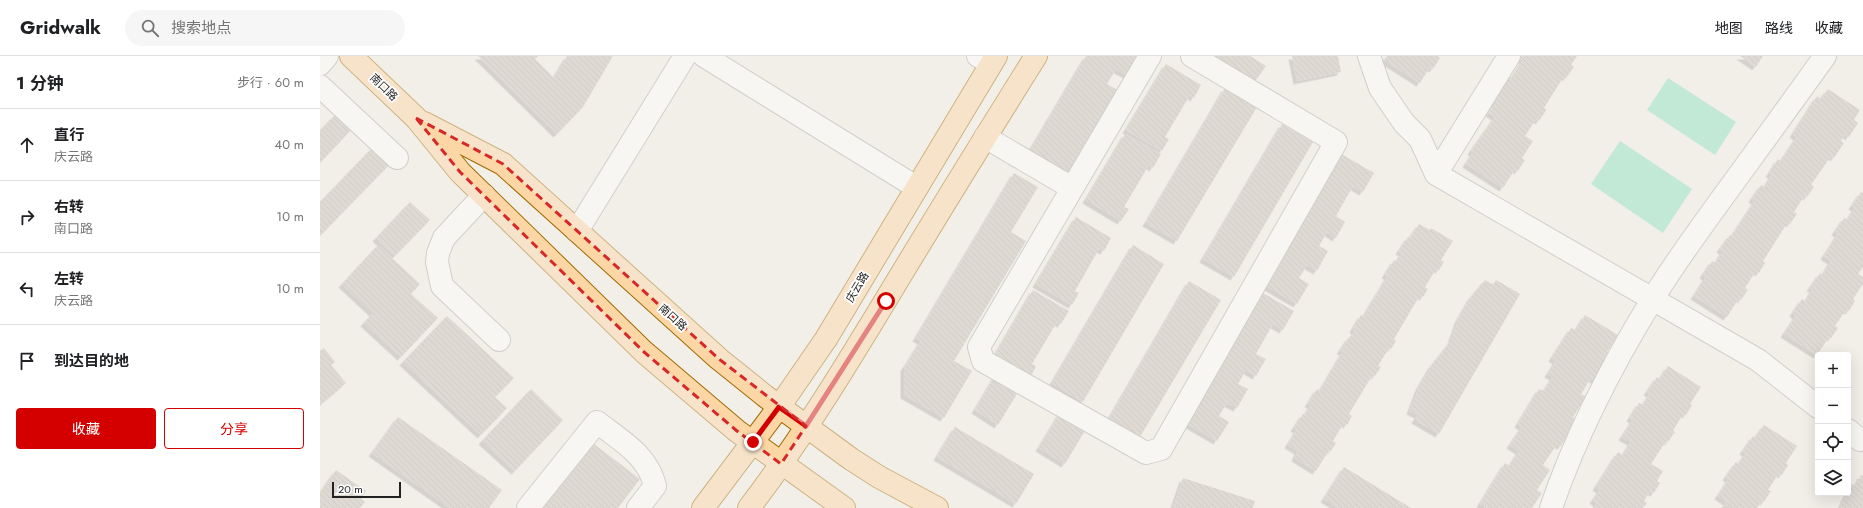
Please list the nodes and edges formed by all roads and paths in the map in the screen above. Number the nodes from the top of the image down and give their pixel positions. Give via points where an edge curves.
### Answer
1 (327, 56) edge
2 (351, 56) edge
3 (685, 56) edge
4 (704, 56) edge
5 (1036, 56) edge
6 (1150, 56) edge
7 (1192, 56) edge
8 (1369, 56) edge
9 (1509, 56) edge
10 (1825, 56) edge
11 (988, 59) edge
12 (320, 64) edge
13 (320, 86) edge
14 (416, 118) junction
15 (985, 137) junction
16 (397, 158) dead end
17 (1436, 174) junction
18 (916, 187) junction
19 (1072, 188) junction
20 (484, 196) junction
21 (577, 231) junction
22 (1653, 299) junction
23 (499, 340) dead end
24 (1815, 405) edge
25 (779, 407) junction
26 (806, 426) junction
27 (753, 442) junction
28 (781, 464) junction
29 (528, 508) edge
30 (638, 508) edge
31 (702, 508) edge
32 (749, 508) edge
33 (844, 508) edge
34 (937, 508) edge
35 (1550, 508) edge

1 - 12 street
2 - 14 main road, 南口路
3 - 21 street
4 - 18 street
5 - 15 main road
6 - 19 street
7 - 19 street via 1336,142 1161,449 1146,453 983,361 979,347
8 - 17 street via 1380,88 1404,123 1420,139
9 - 17 street
10 - 22 street via 1687,247
11 - 18 main road, 庆云路
13 - 16 street
14 - 20 main road, 南口路 via 460,172
14 - 21 main road, 南口路 via 503,164
15 - 19 street
15 - 26 main road via 853,354
17 - 22 street
18 - 25 main road, 庆云路 via 826,339
20 - 23 street via 444,238 438,254 437,268 442,286
20 - 27 main road, 南口路 via 644,352 690,393
21 - 25 main road, 南口路 via 719,359
22 - 24 street via 1758,360
22 - 35 street via 1598,397
25 - 26 main road, 南口路
25 - 27 main road, 庆云路
26 - 28 main road
26 - 34 main road, 南口路 via 879,477
27 - 28 main road, 南口路
27 - 31 main road, 庆云路
28 - 32 main road
28 - 33 main road, 南口路
29 - 30 street via 596,422 637,453 649,467 655,486

